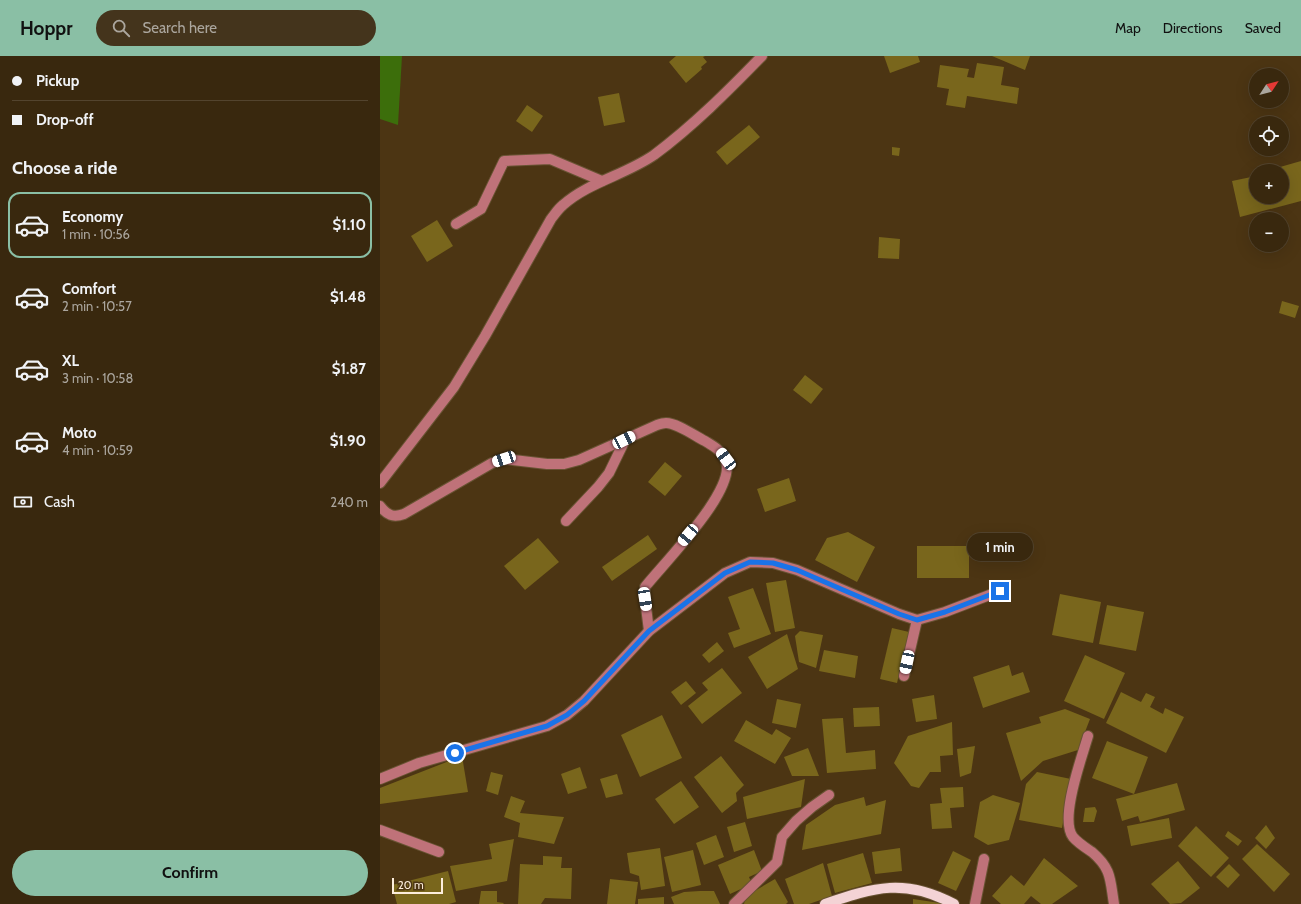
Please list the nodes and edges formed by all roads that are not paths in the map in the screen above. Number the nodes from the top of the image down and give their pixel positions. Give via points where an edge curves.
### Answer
1 (762, 56) edge
2 (602, 181) junction
3 (456, 224) dead end
4 (624, 440) junction
5 (380, 483) edge
6 (380, 506) edge
7 (566, 521) dead end
8 (1000, 591) dead end
9 (917, 620) junction
10 (649, 631) junction
11 (904, 676) dead end
12 (1088, 736) dead end
13 (380, 779) edge
14 (829, 795) dead end
15 (380, 830) edge
16 (439, 852) dead end
17 (984, 859) dead end
18 (734, 904) edge
19 (825, 904) edge
20 (954, 904) edge
21 (975, 904) edge
22 (1114, 904) edge

1 - 2 street via 710,109 653,155 628,170
2 - 3 street via 550,159 504,161 481,209
2 - 5 street via 562,205 551,219 454,387
4 - 6 street via 564,464 504,459 492,463 395,517 386,513
4 - 7 street via 610,473
4 - 10 street via 657,425 675,425 718,449 726,459 728,470 718,497 706,515 645,587
8 - 9 street
9 - 10 street via 797,570 773,563 750,562 725,573
9 - 11 street
10 - 13 street via 584,701 567,715 547,726 418,763
12 - 22 street via 1071,795 1068,824 1073,837 1105,865
14 - 18 street via 812,807 782,837 777,862
15 - 16 street
17 - 21 street
19 - 20 main road via 880,888 928,892

